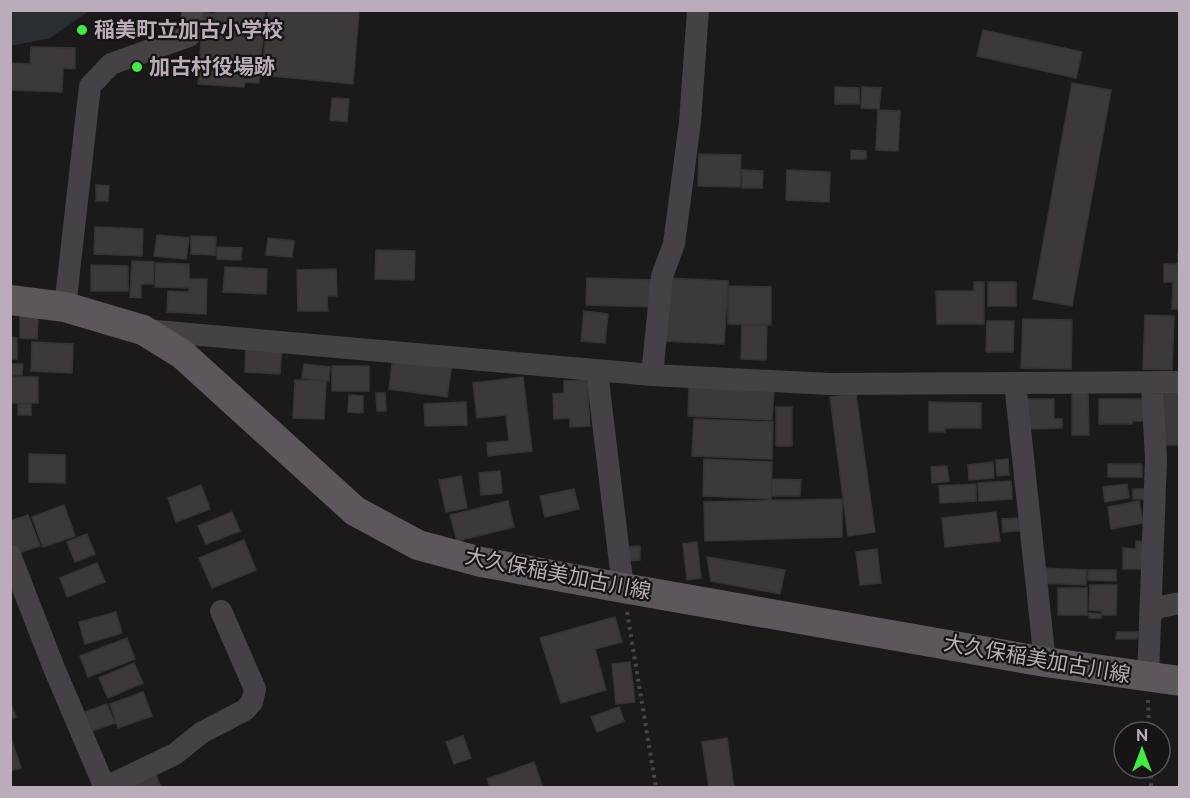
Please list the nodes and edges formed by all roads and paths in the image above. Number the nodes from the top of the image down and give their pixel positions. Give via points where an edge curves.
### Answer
1 (193, 10) edge
2 (698, 10) edge
3 (10, 300) edge
4 (65, 307) junction
5 (143, 330) junction
6 (597, 372) junction
7 (652, 375) junction
8 (1016, 382) junction
9 (1152, 382) junction
10 (1179, 382) edge
11 (10, 555) edge
12 (622, 588) junction
13 (1179, 603) edge
14 (221, 611) dead end
15 (1152, 612) junction
16 (1045, 662) junction
17 (1148, 677) junction
18 (1179, 681) edge
19 (105, 787) edge
20 (656, 788) edge

1 - 4 street via 189,36 111,64 90,86
2 - 7 street via 690,122 674,244 662,276
3 - 4 main road, 大久保稲美加古川線
4 - 5 main road, 大久保稲美加古川線
5 - 6 street
5 - 12 main road, 大久保稲美加古川線 via 182,354 355,511 418,545 481,562
6 - 7 street
6 - 12 street
7 - 8 street via 830,384
8 - 9 street
8 - 16 street
9 - 10 street
9 - 15 street via 1156,459
11 - 19 street
12 - 16 main road, 大久保稲美加古川線
12 - 20 path
13 - 15 street
14 - 19 street via 255,689 252,702 175,754
15 - 17 street via 1148,624
16 - 17 main road, 大久保稲美加古川線
17 - 18 main road, 大久保稲美加古川線

